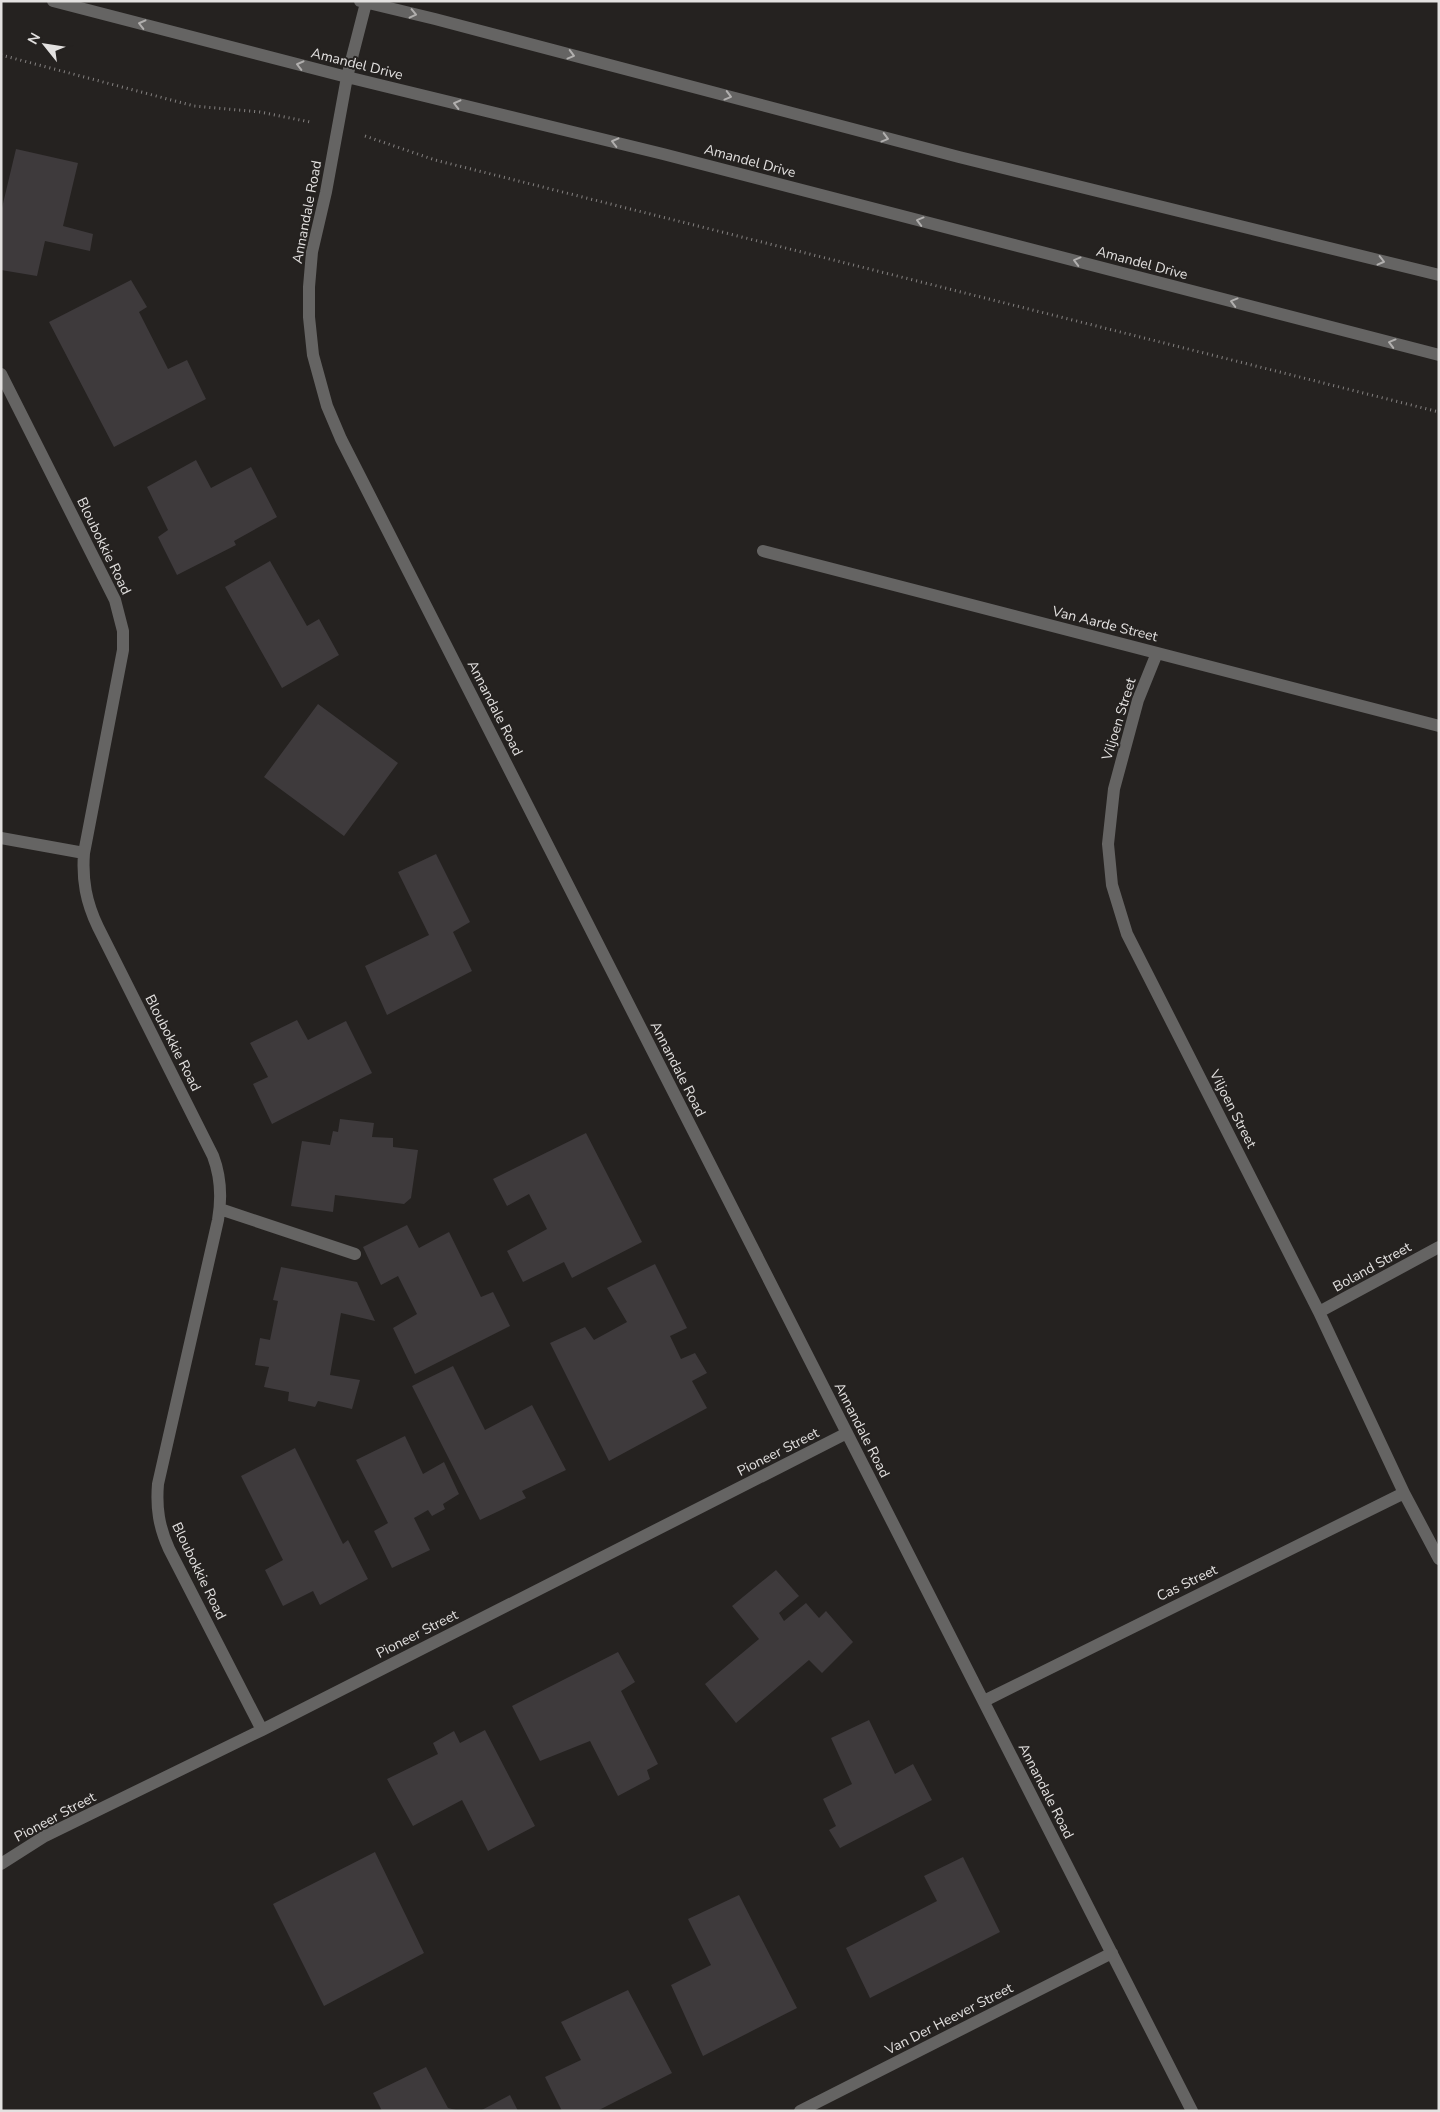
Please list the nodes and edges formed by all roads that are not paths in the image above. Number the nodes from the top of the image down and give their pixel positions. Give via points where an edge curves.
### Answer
1 (53, 1) edge
2 (363, 2) edge
3 (347, 77) junction
4 (1439, 275) edge
5 (1439, 355) edge
6 (1, 374) edge
7 (763, 551) dead end
8 (1156, 653) junction
9 (1439, 726) edge
10 (1, 838) edge
11 (84, 853) junction
12 (220, 1209) junction
13 (1439, 1247) edge
14 (355, 1254) dead end
15 (1319, 1312) junction
16 (847, 1433) junction
17 (1404, 1493) junction
18 (1439, 1559) edge
19 (984, 1701) junction
20 (262, 1730) junction
21 (1, 1864) edge
22 (1112, 1953) junction
23 (800, 2111) edge
24 (1192, 2111) edge

3 -> 1 street, Amandel Drive
2 - 3 street, Annandale Road
2 -> 4 street via 959,157
5 -> 3 street, Amandel Drive via 672,156
3 - 16 street, Annandale Road via 312,252 310,278 309,317 313,355 327,406 354,465
6 - 11 street, Bloubokkie Road via 115,600 123,632 120,667
7 - 8 street, Van Aarde Street
8 - 9 street, Van Aarde Street
8 - 15 street, Viljoen Street via 1138,700 1114,789 1108,844 1112,885 1127,934
10 - 11 street
11 - 12 street, Bloubokkie Road via 84,892 90,910 213,1156 219,1172
12 - 14 street
12 - 20 street, Bloubokkie Road via 158,1484 157,1502 162,1535
13 - 15 street, Boland Street
15 - 17 street, Viljoen Street
16 - 19 street, Annandale Road
16 - 20 street, Pioneer Street
17 - 18 street, Viljoen Street
17 - 19 street, Cas Street
19 - 22 street, Annandale Road
20 - 21 street, Pioneer Street via 45,1836
22 - 23 street, Van Der Heever Street
22 - 24 street, Annandale Road

